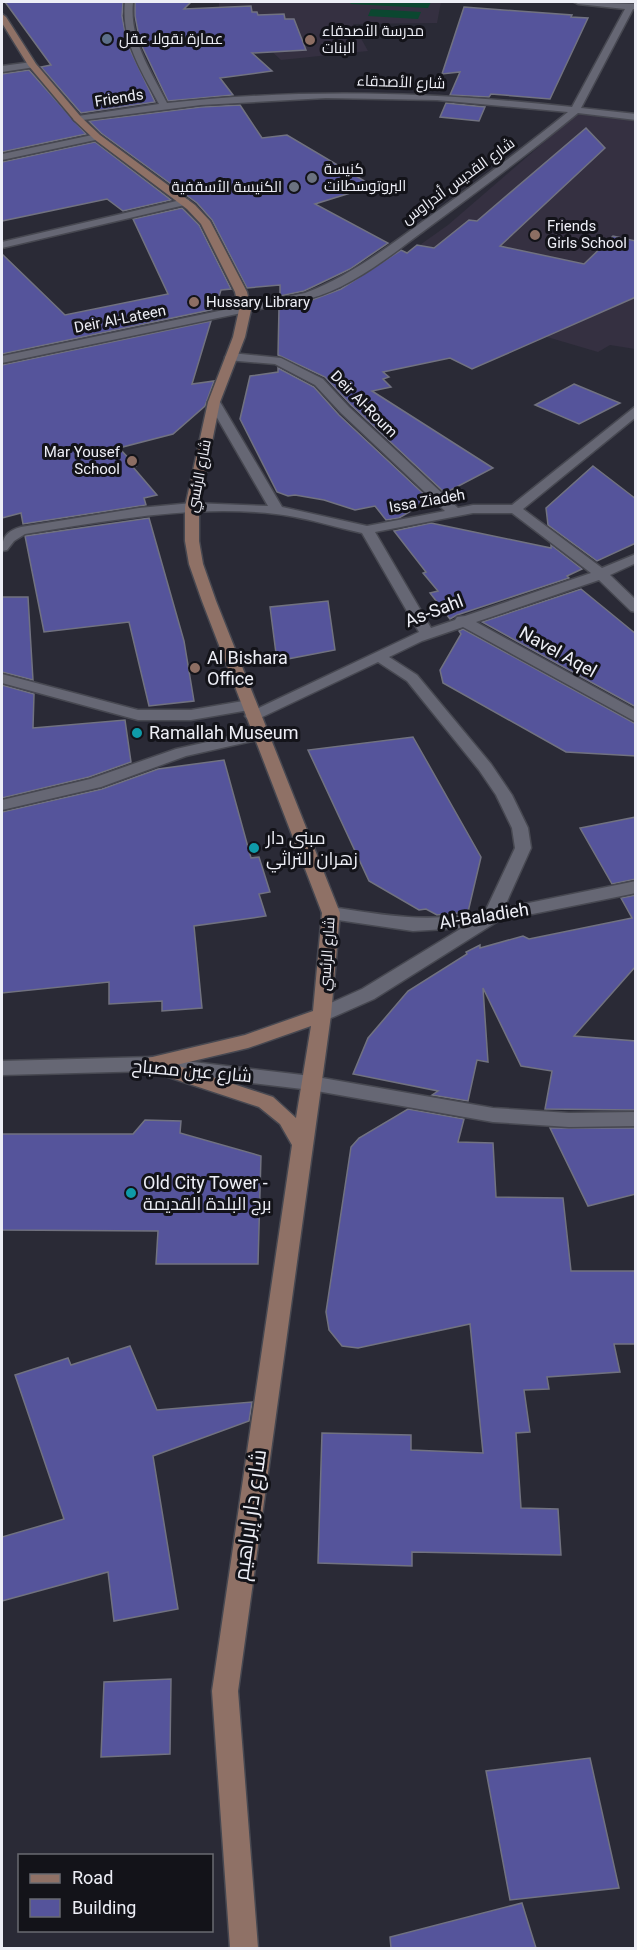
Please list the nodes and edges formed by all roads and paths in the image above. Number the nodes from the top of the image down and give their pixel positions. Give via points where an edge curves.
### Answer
1 (129, 2) edge
2 (578, 2) edge
3 (633, 6) edge
4 (2, 17) edge
5 (32, 65) junction
6 (2, 69) edge
7 (164, 106) junction
8 (575, 111) junction
9 (636, 117) edge
10 (78, 119) junction
11 (97, 137) junction
12 (2, 157) edge
13 (185, 202) junction
14 (2, 245) edge
15 (245, 310) junction
16 (231, 357) junction
17 (2, 360) edge
18 (214, 402) junction
19 (636, 410) edge
20 (192, 507) junction
21 (515, 509) junction
22 (277, 510) junction
23 (454, 512) junction
24 (367, 530) junction
25 (2, 547) edge
26 (636, 558) edge
27 (601, 574) junction
28 (636, 608) edge
29 (462, 621) junction
30 (427, 634) junction
31 (378, 656) junction
32 (2, 679) edge
33 (251, 711) junction
34 (636, 717) edge
35 (260, 735) junction
36 (2, 805) edge
37 (636, 887) edge
38 (331, 913) junction
39 (491, 918) junction
40 (322, 1015) junction
41 (151, 1064) junction
42 (2, 1068) edge
43 (311, 1083) junction
44 (636, 1119) edge
45 (302, 1144) junction
46 (244, 1948) edge

1 - 7 street via 126,13 131,34
2 - 3 street
3 - 8 street, شارع القديس أندراوس
4 - 5 main road
5 - 6 street
5 - 10 main road
7 - 8 street, شارع الأصدقاء via 367,95
7 - 10 street, Friends
8 - 9 street, شارع الأصدقاء
8 - 15 street, شارع القديس أندراوس via 508,165 361,270 324,290
10 - 11 main road
11 - 12 street
11 - 13 main road
13 - 14 street
13 - 15 main road via 215,238 241,292
15 - 16 main road, شارع الرئسي
15 - 17 street, Deir Al-Lateen
16 - 18 main road, شارع الرئسي
16 - 23 street, Deir Al-Roum via 277,360 319,382
18 - 20 main road, شارع الرئسي
18 - 22 street
19 - 21 street
20 - 22 street, Issa Ziadeh
20 - 25 street, Issa Ziadeh via 21,531
20 - 33 main road, شارع الرئسي via 196,564
21 - 23 street, Issa Ziadeh
21 - 27 street
22 - 24 street, Issa Ziadeh
23 - 24 street, Issa Ziadeh
24 - 30 street
26 - 27 street, As-Sahl
27 - 28 street
27 - 29 street, As-Sahl
29 - 30 street, As-Sahl
29 - 34 street, Navel Aqel
30 - 31 street, As-Sahl
31 - 33 street, As-Sahl
31 - 39 street via 412,678 478,758 504,795 520,828 523,848
32 - 33 street, As-Sahl via 138,715
33 - 35 main road, شارع الرئسي
35 - 36 street via 182,752 95,783
35 - 38 main road, شارع الرئسي
37 - 39 street, Al-Baladieh
38 - 39 street, Al-Baladieh via 413,925
38 - 40 main road, شارع الرئسي
39 - 40 street via 368,994
40 - 41 main road via 248,1041
40 - 43 main road, شارع الرئسي
41 - 42 street, شارع عين مصباح
41 - 43 street, شارع عين مصباح
41 - 45 main road via 266,1102 287,1119
43 - 44 street, شارع عين مصباح via 493,1115
43 - 45 main road, شارع دار إبراهيم
45 - 46 main road, شارع دار إبراهيم via 225,1691

